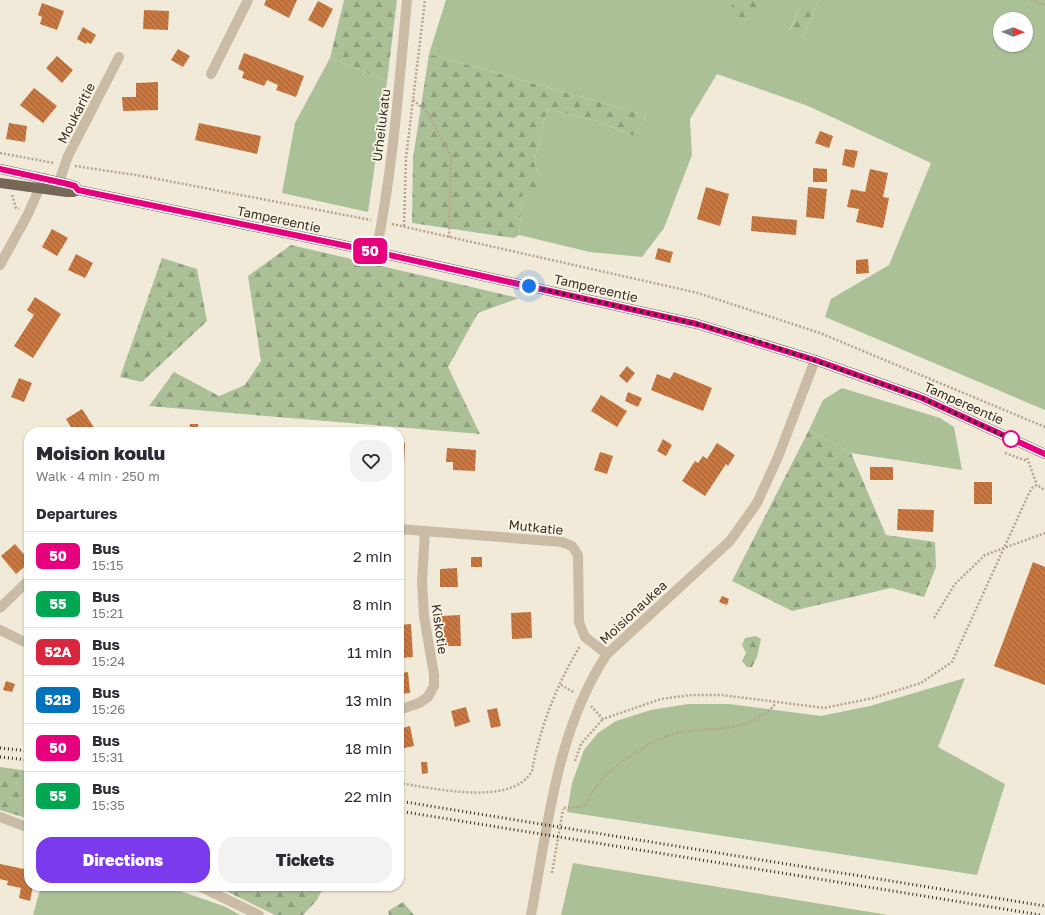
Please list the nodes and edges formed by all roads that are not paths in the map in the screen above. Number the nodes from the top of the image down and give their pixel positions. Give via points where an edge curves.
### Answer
1 (248, 0) edge
2 (406, 0) edge
3 (119, 57) dead end
4 (211, 74) dead end
5 (0, 169) edge
6 (44, 178) junction
7 (60, 182) junction
8 (0, 183) edge
9 (40, 189) junction
10 (78, 190) junction
11 (376, 252) junction
12 (0, 264) edge
13 (815, 360) junction
14 (1045, 454) edge
15 (404, 529) edge
16 (425, 531) junction
17 (24, 585) edge
18 (0, 608) edge
19 (0, 630) edge
20 (24, 642) edge
21 (607, 654) junction
22 (404, 708) edge
23 (0, 817) edge
24 (24, 826) edge
25 (209, 891) edge
26 (259, 915) edge
27 (531, 915) edge

1 - 4 street
2 - 11 street, Urheilukatu via 398,88
3 - 7 street, Moukaritie via 65,164
5 - 6 main road, Tampereentie
6 - 7 main road, Tampereentie
6 - 9 street
7 - 10 main road, Tampereentie via 75,186
8 - 9 main road, Tampereentie
9 - 10 main road, Tampereentie via 73,192
9 - 12 street
10 - 11 main road, Tampereentie
11 - 13 main road, Tampereentie via 697,324
13 - 14 main road, Tampereentie via 922,398
13 - 21 street, Moisionaukea via 757,503 730,541
15 - 16 street, Mutkatie
16 - 21 street, Mutkatie via 562,542 572,546 578,556 579,622 585,637
16 - 22 street, Kiskotie via 422,582 434,686 428,697
17 - 18 street
19 - 20 street
21 - 27 street, Moisionaukea via 582,697 569,731 558,770
23 - 24 street
25 - 26 street

